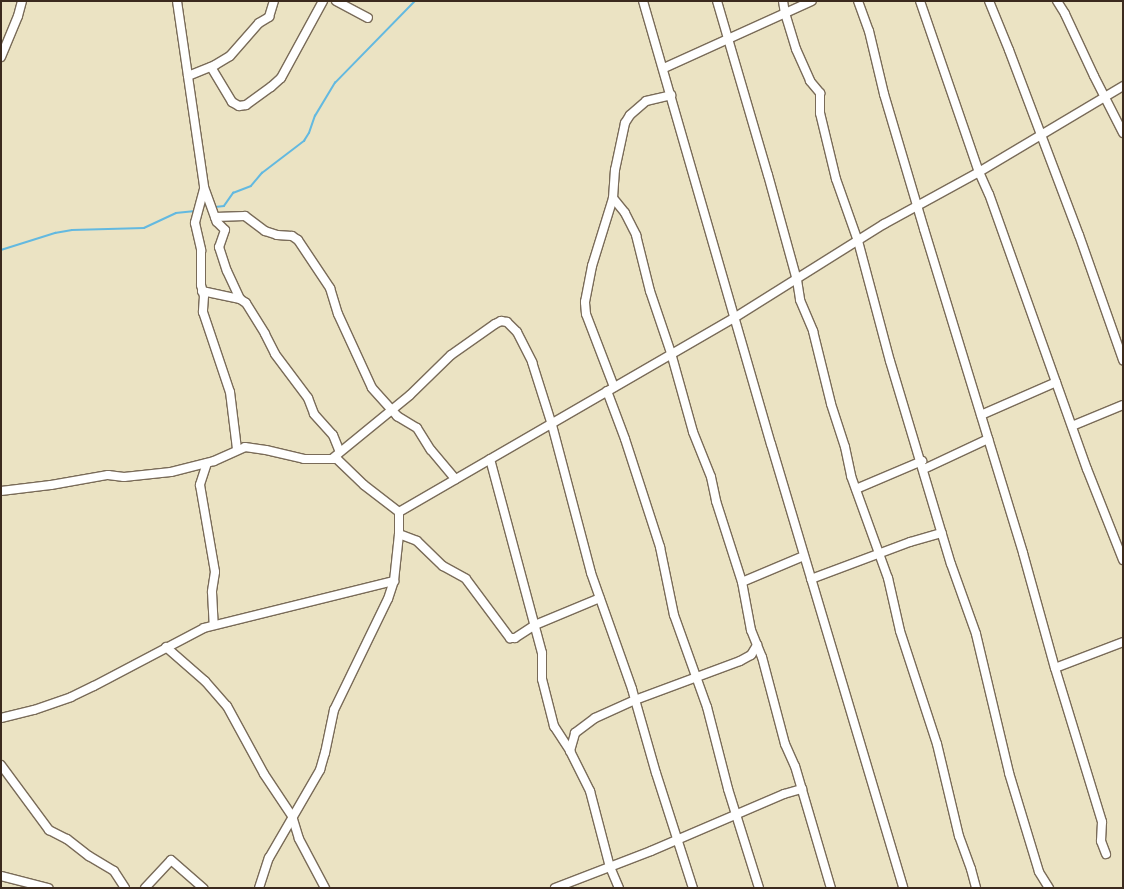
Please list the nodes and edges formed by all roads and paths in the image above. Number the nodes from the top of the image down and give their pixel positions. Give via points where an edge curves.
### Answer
1 (22, 1) edge
2 (177, 1) edge
3 (274, 1) edge
4 (323, 1) edge
5 (336, 1) edge
6 (643, 1) edge
7 (717, 1) edge
8 (783, 1) edge
9 (812, 1) edge
10 (858, 1) edge
11 (920, 1) edge
12 (989, 1) edge
13 (1059, 2) edge
14 (785, 13) junction
15 (368, 18) dead end
16 (728, 39) junction
17 (1, 57) edge
18 (211, 67) junction
19 (664, 68) junction
20 (188, 76) junction
21 (1123, 86) edge
22 (671, 95) junction
23 (1104, 96) junction
24 (1123, 133) edge
25 (1040, 134) junction
26 (979, 172) junction
27 (204, 189) junction
28 (613, 198) junction
29 (917, 206) junction
30 (215, 217) junction
31 (858, 241) junction
32 (797, 280) junction
33 (202, 291) junction
34 (240, 299) junction
35 (734, 318) junction
36 (671, 353) junction
37 (1123, 360) edge
38 (1056, 382) junction
39 (614, 387) junction
40 (607, 391) junction
41 (1123, 405) edge
42 (392, 410) junction
43 (981, 415) junction
44 (552, 425) junction
45 (1072, 426) junction
46 (988, 439) junction
47 (237, 449) junction
48 (340, 452) junction
49 (333, 458) junction
50 (490, 459) junction
51 (207, 463) junction
52 (923, 465) junction
53 (455, 479) junction
54 (856, 489) junction
55 (1, 491) edge
56 (399, 512) junction
57 (942, 533) junction
58 (398, 534) junction
59 (879, 555) junction
60 (804, 556) junction
61 (1123, 560) edge
62 (811, 579) junction
63 (394, 581) junction
64 (742, 582) junction
65 (600, 598) junction
66 (535, 625) junction
67 (214, 626) junction
68 (1123, 642) edge
69 (757, 645) junction
70 (166, 647) junction
71 (1055, 668) junction
72 (697, 678) junction
73 (635, 700) junction
74 (1, 718) edge
75 (570, 751) junction
76 (1, 765) edge
77 (802, 789) junction
78 (292, 816) junction
79 (736, 816) junction
80 (678, 839) junction
81 (1106, 854) dead end
82 (610, 867) junction
83 (1, 876) edge
84 (48, 888) edge
85 (125, 888) edge
86 (145, 888) edge
87 (203, 888) edge
88 (259, 888) edge
89 (325, 888) edge
90 (555, 888) edge
91 (619, 888) edge
92 (693, 888) edge
93 (759, 888) edge
94 (830, 888) edge
95 (903, 888) edge
96 (976, 888) edge
97 (1048, 888) edge

1 - 17 street
2 - 20 street
3 - 18 street via 271,14 259,23 239,48 222,62
4 - 18 street via 281,78 246,105 239,106 232,102
5 - 15 street
6 - 19 street
7 - 16 street
8 - 14 street
9 - 14 street
10 - 29 street via 869,31 880,79
11 - 26 street
12 - 25 street
13 - 23 street
14 - 16 street
14 - 31 street via 802,64 820,93 820,113 836,179
16 - 19 street
16 - 32 street
18 - 20 street
19 - 22 street
20 - 27 street
21 - 23 street
22 - 28 street via 649,99 627,119 615,170
22 - 35 street
23 - 24 street
23 - 25 street
25 - 26 street
25 - 37 street via 1098,285
26 - 29 street
26 - 38 street
27 - 30 street
27 - 33 street via 195,223 201,250
28 - 36 street via 626,213 635,231 650,291
28 - 39 street via 592,266 585,306
29 - 31 street
29 - 43 street
30 - 34 street via 225,230 219,247
30 - 42 street via 245,216 265,231 292,236 302,245 332,292 338,314 372,388
31 - 32 street
31 - 52 street via 894,376
32 - 35 street
32 - 54 street via 800,300 813,331
33 - 34 street
33 - 47 street via 204,314 230,392
34 - 48 street via 249,307 275,354 306,394 314,414 332,435
35 - 36 street
35 - 60 street
36 - 39 street
36 - 64 street via 693,432 711,477 716,501
38 - 43 street
38 - 45 street
39 - 40 street
40 - 44 street
40 - 72 street via 660,547 674,615
41 - 45 street
42 - 44 street via 451,355 495,324 504,321 510,324 523,342
42 - 48 street
42 - 53 street via 417,428
43 - 46 street
44 - 50 street
44 - 65 street
45 - 61 street
46 - 52 street
46 - 71 street
47 - 49 street via 257,448 308,460
47 - 51 street
48 - 49 street
49 - 56 street via 341,462 364,486
50 - 53 street
50 - 66 street
51 - 55 street via 171,472 124,477 108,475
51 - 67 street via 200,485 215,572 212,592
52 - 54 street
52 - 57 street
53 - 56 street
54 - 59 street
56 - 58 street
57 - 59 street
57 - 97 street via 976,634 1008,768 1039,872
58 - 63 street
58 - 66 street via 417,541 443,566 466,579 508,637 515,638
59 - 62 street
59 - 96 street via 892,589 903,641 920,688 942,763 959,836
60 - 62 street
60 - 64 street
62 - 95 street
63 - 67 street
63 - 78 street via 373,631 334,710 320,770
64 - 69 street via 751,630
65 - 66 street
65 - 73 street
66 - 75 street via 542,653 542,679 554,726
67 - 70 street via 193,633
68 - 71 street
69 - 72 street via 744,659
69 - 77 street via 770,683 785,744
70 - 74 street via 71,697
70 - 78 street via 205,680 227,706 264,774
71 - 81 street via 1102,822 1101,841
72 - 73 street
72 - 79 street via 714,730 718,754
73 - 75 street via 595,718 578,730 573,736
73 - 80 street
75 - 82 street via 593,798
76 - 85 street via 49,830 68,839 114,871
77 - 79 street via 784,794
77 - 94 street
78 - 88 street via 269,858
78 - 89 street via 299,839
79 - 80 street
79 - 93 street
80 - 82 street
80 - 92 street
82 - 90 street
82 - 91 street
83 - 84 street
86 - 87 street via 171,860

